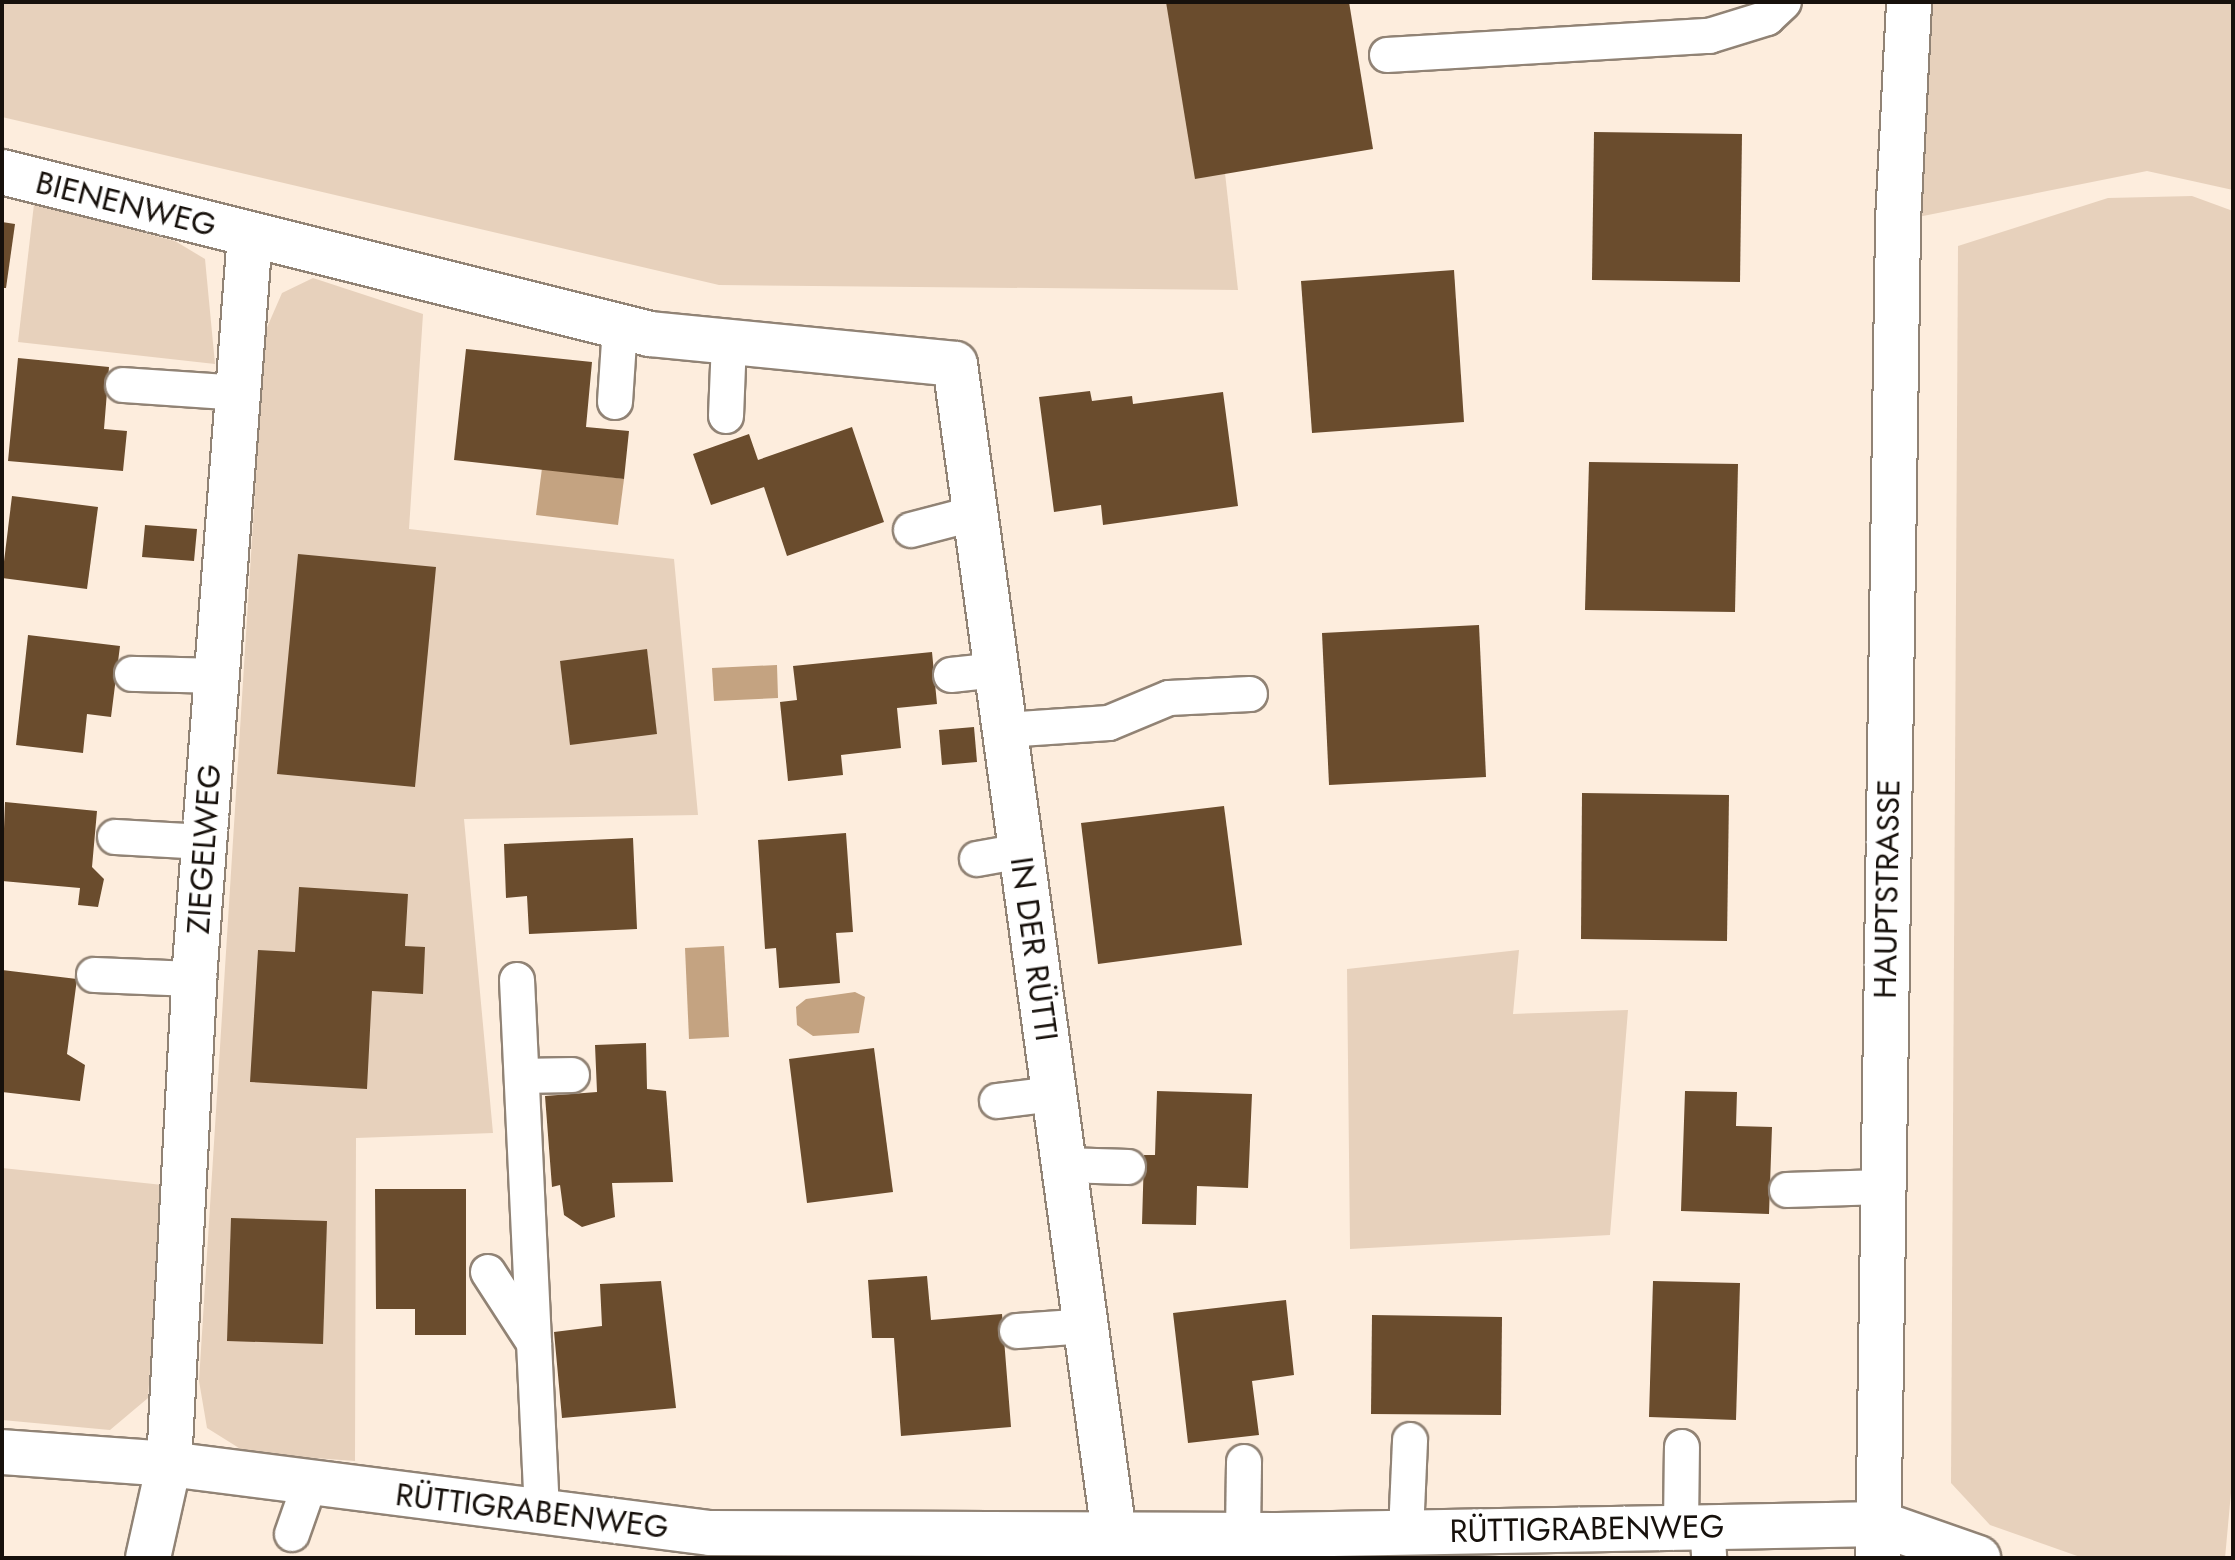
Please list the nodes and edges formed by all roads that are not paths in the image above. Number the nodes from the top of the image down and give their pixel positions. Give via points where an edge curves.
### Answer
1 (1784, 2) edge
2 (1909, 2) edge
3 (1387, 55) dead end
4 (2, 172) edge
5 (250, 235) junction
6 (620, 327) junction
7 (729, 342) junction
8 (955, 364) joint
9 (123, 385) dead end
10 (239, 393) junction
11 (615, 402) dead end
12 (726, 416) dead end
13 (976, 513) junction
14 (911, 530) dead end
15 (996, 670) junction
16 (132, 674) dead end
17 (951, 675) dead end
18 (217, 676) junction
19 (1250, 694) dead end
20 (1005, 730) junction
21 (115, 837) dead end
22 (205, 842) junction
23 (1021, 851) junction
24 (977, 859) dead end
25 (94, 975) dead end
26 (194, 979) junction
27 (517, 980) dead end
28 (572, 1075) dead end
29 (522, 1076) junction
30 (1054, 1094) junction
31 (997, 1101) dead end
32 (1064, 1165) junction
33 (1128, 1167) dead end
34 (1882, 1187) junction
35 (1787, 1190) dead end
36 (488, 1272) dead end
37 (1086, 1326) junction
38 (1017, 1331) dead end
39 (534, 1344) junction
40 (1410, 1440) dead end
41 (1682, 1447) dead end
42 (2, 1452) edge
43 (1244, 1462) dead end
44 (169, 1464) junction
45 (310, 1483) junction
46 (542, 1512) junction
47 (1406, 1533) junction
48 (292, 1534) dead end
49 (1699, 1537) edge
50 (1879, 1541) edge
51 (1266, 1543) edge
52 (710, 1546) edge
53 (790, 1546) edge
54 (959, 1546) edge
55 (1011, 1546) edge
56 (1114, 1546) edge
57 (148, 1558) edge
58 (1978, 1558) edge

1 - 3 lane via 1767,18 1709,36
2 - 34 street, HAUPTSTRASSE via 1898,221
4 - 5 street, BIENENWEG
5 - 6 street, BIENENWEG
5 - 10 street, ZIEGELWEG
6 - 7 street, BIENENWEG
6 - 11 lane
7 - 8 street, BIENENWEG
7 - 12 lane
8 - 13 street, IN DER RÜTTI
9 - 10 lane
10 - 18 street, ZIEGELWEG
13 - 14 lane
13 - 15 street, IN DER RÜTTI
15 - 17 lane
15 - 20 street, IN DER RÜTTI
16 - 18 lane
18 - 22 street, ZIEGELWEG
19 - 20 lane via 1169,698 1109,723
20 - 23 street, IN DER RÜTTI
21 - 22 lane
22 - 26 street, ZIEGELWEG
23 - 24 lane
23 - 30 street, IN DER RÜTTI
25 - 26 lane
26 - 44 street, ZIEGELWEG
27 - 29 lane
28 - 29 lane
29 - 39 lane
30 - 31 lane
30 - 32 street, IN DER RÜTTI
32 - 33 lane
32 - 37 street, IN DER RÜTTI
34 - 35 lane
34 - 50 street, HAUPTSTRASSE
36 - 39 lane
37 - 38 lane
37 - 56 street, IN DER RÜTTI
39 - 46 lane
40 - 47 lane
41 - 49 lane
42 - 44 street, RÜTTIGRABENWEG
43 - 51 lane
44 - 45 street, RÜTTIGRABENWEG
44 - 57 street, ZIEGELWEG
45 - 46 street, RÜTTIGRABENWEG
45 - 48 lane
46 - 52 street, RÜTTIGRABENWEG
47 - 49 street, RÜTTIGRABENWEG
47 - 51 street, RÜTTIGRABENWEG
49 - 50 street, RÜTTIGRABENWEG
50 - 58 street, RÜTTIGRABENWEG
51 - 56 street, RÜTTIGRABENWEG
52 - 53 street, RÜTTIGRABENWEG
53 - 54 street, RÜTTIGRABENWEG
54 - 55 street, RÜTTIGRABENWEG
55 - 56 street, RÜTTIGRABENWEG

